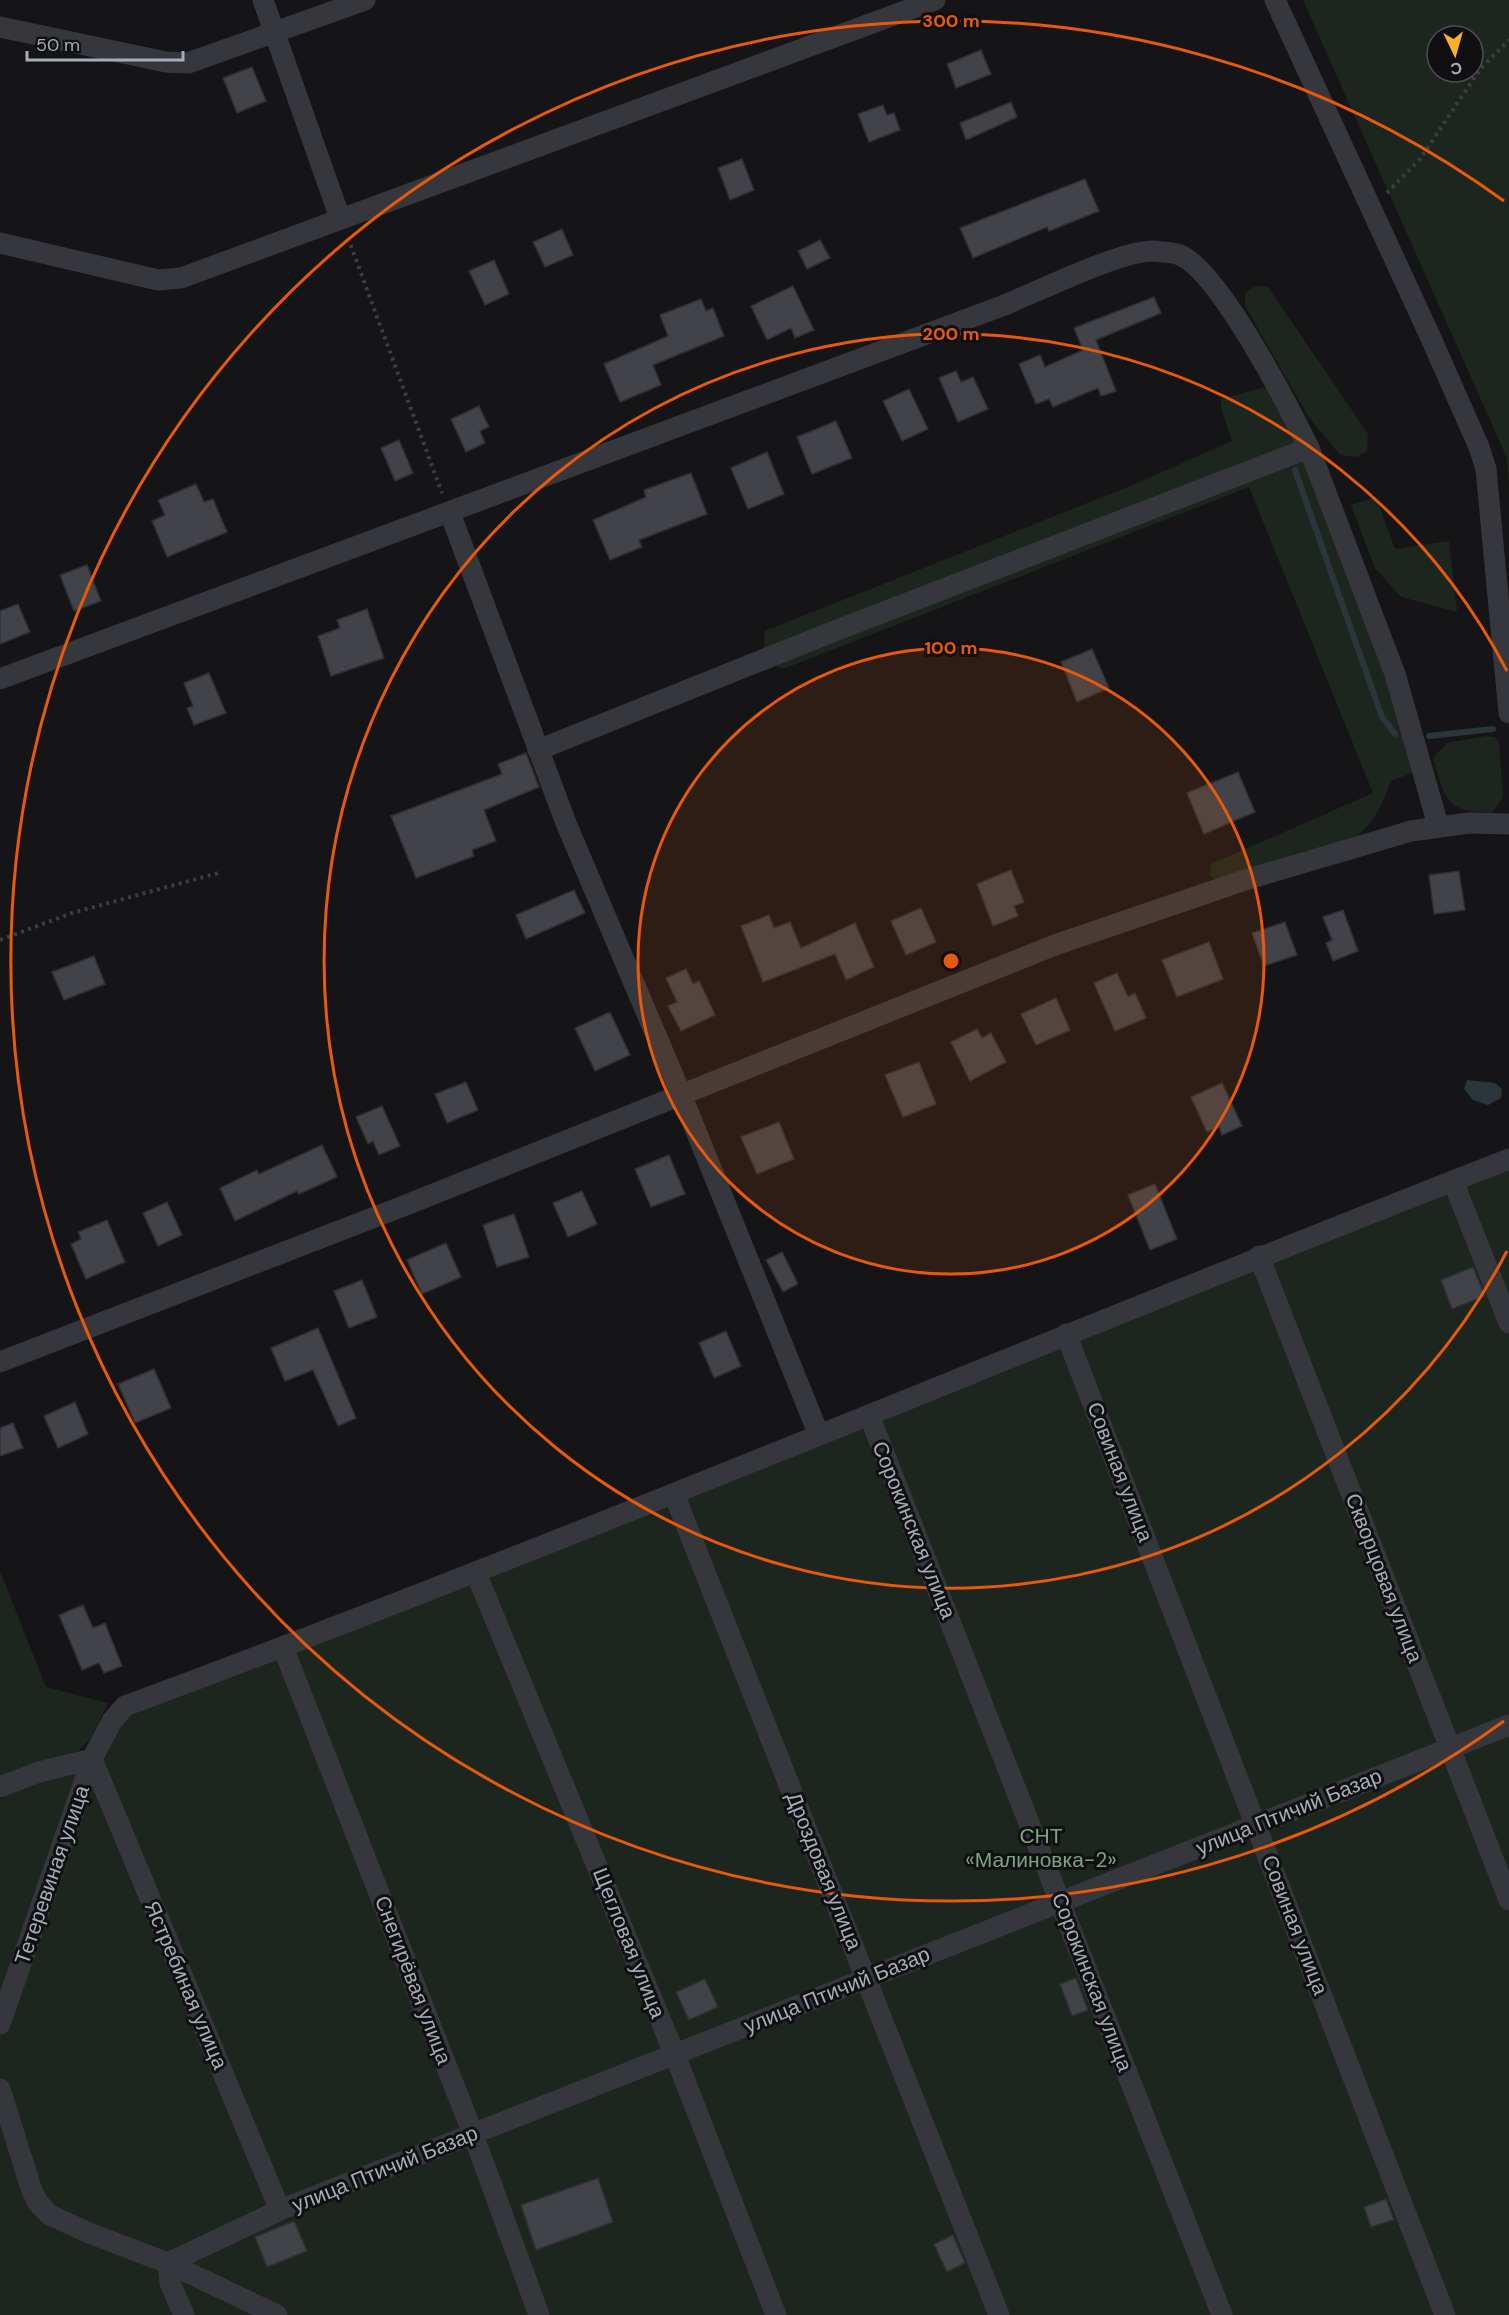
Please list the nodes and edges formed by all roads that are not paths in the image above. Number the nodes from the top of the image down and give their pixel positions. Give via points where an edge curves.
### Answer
1 (263, 0) edge
2 (365, 0) edge
3 (935, 0) edge
4 (1275, 0) edge
5 (0, 27) edge
6 (275, 33) junction
7 (340, 218) junction
8 (0, 243) edge
9 (1309, 448) junction
10 (450, 513) junction
11 (0, 679) edge
12 (1509, 713) edge
13 (538, 750) junction
14 (1509, 824) edge
15 (1438, 825) junction
16 (681, 1094) junction
17 (1509, 1159) edge
18 (1453, 1181) junction
19 (1259, 1256) junction
20 (1509, 1323) edge
21 (1066, 1334) junction
22 (0, 1362) edge
23 (869, 1415) junction
24 (819, 1435) junction
25 (674, 1494) junction
26 (476, 1573) junction
27 (283, 1647) junction
28 (1509, 1725) edge
29 (1450, 1748) junction
30 (92, 1759) junction
31 (0, 1787) edge
32 (1256, 1825) junction
33 (1509, 1900) edge
34 (1061, 1902) junction
35 (867, 1979) junction
36 (0, 2024) edge
37 (675, 2055) junction
38 (0, 2089) edge
39 (473, 2134) junction
40 (280, 2210) junction
41 (168, 2263) junction
42 (184, 2315) edge
43 (278, 2315) edge
44 (539, 2315) edge
45 (776, 2315) edge
46 (999, 2315) edge
47 (1222, 2315) edge
48 (1445, 2315) edge

1 - 6 street
2 - 6 street
3 - 7 street
4 - 12 street via 1479,447 1486,469
5 - 6 street via 166,62 188,63
6 - 7 street
7 - 8 street via 181,278 158,280
9 - 10 street via 1257,351 1204,272 1180,254 1151,251 1120,259
9 - 13 street
9 - 15 street via 1395,674
10 - 11 street
10 - 13 street
13 - 16 street
14 - 15 street
15 - 16 street via 1245,880 1055,945
16 - 22 street
16 - 24 street
17 - 18 street, Тетеревиная улица
18 - 19 street, Тетеревиная улица
18 - 20 street
19 - 21 street, Тетеревиная улица
19 - 29 street, Скворцовая улица
21 - 23 street, Тетеревиная улица
21 - 32 street, Совиная улица
23 - 24 street, Тетеревиная улица
23 - 34 street, Сорокинская улица
24 - 25 street, Тетеревиная улица
25 - 26 street, Тетеревиная улица
25 - 35 street, Дроздовая улица
26 - 27 street, Тетеревиная улица
26 - 37 street, Щегловая улица
27 - 30 street, Тетеревиная улица via 124,1706
27 - 39 street, Снегирёвая улица
28 - 29 street, улица Птичий Базар
29 - 32 street, улица Птичий Базар
29 - 33 street, Скворцовая улица
30 - 31 street
30 - 36 street, Тетеревиная улица
30 - 40 street, Ястребиная улица
32 - 34 street, улица Птичий Базар
32 - 48 street, Совиная улица
34 - 35 street, улица Птичий Базар
34 - 47 street, Сорокинская улица
35 - 37 street, улица Птичий Базар
35 - 46 street, Дроздовая улица
37 - 39 street, улица Птичий Базар
37 - 45 street, Щегловая улица
38 - 41 street via 38,2203 50,2215
39 - 40 street, улица Птичий Базар
39 - 44 street, Снегирёвая улица
40 - 41 street, улица Птичий Базар
41 - 42 street via 170,2283
41 - 43 street

